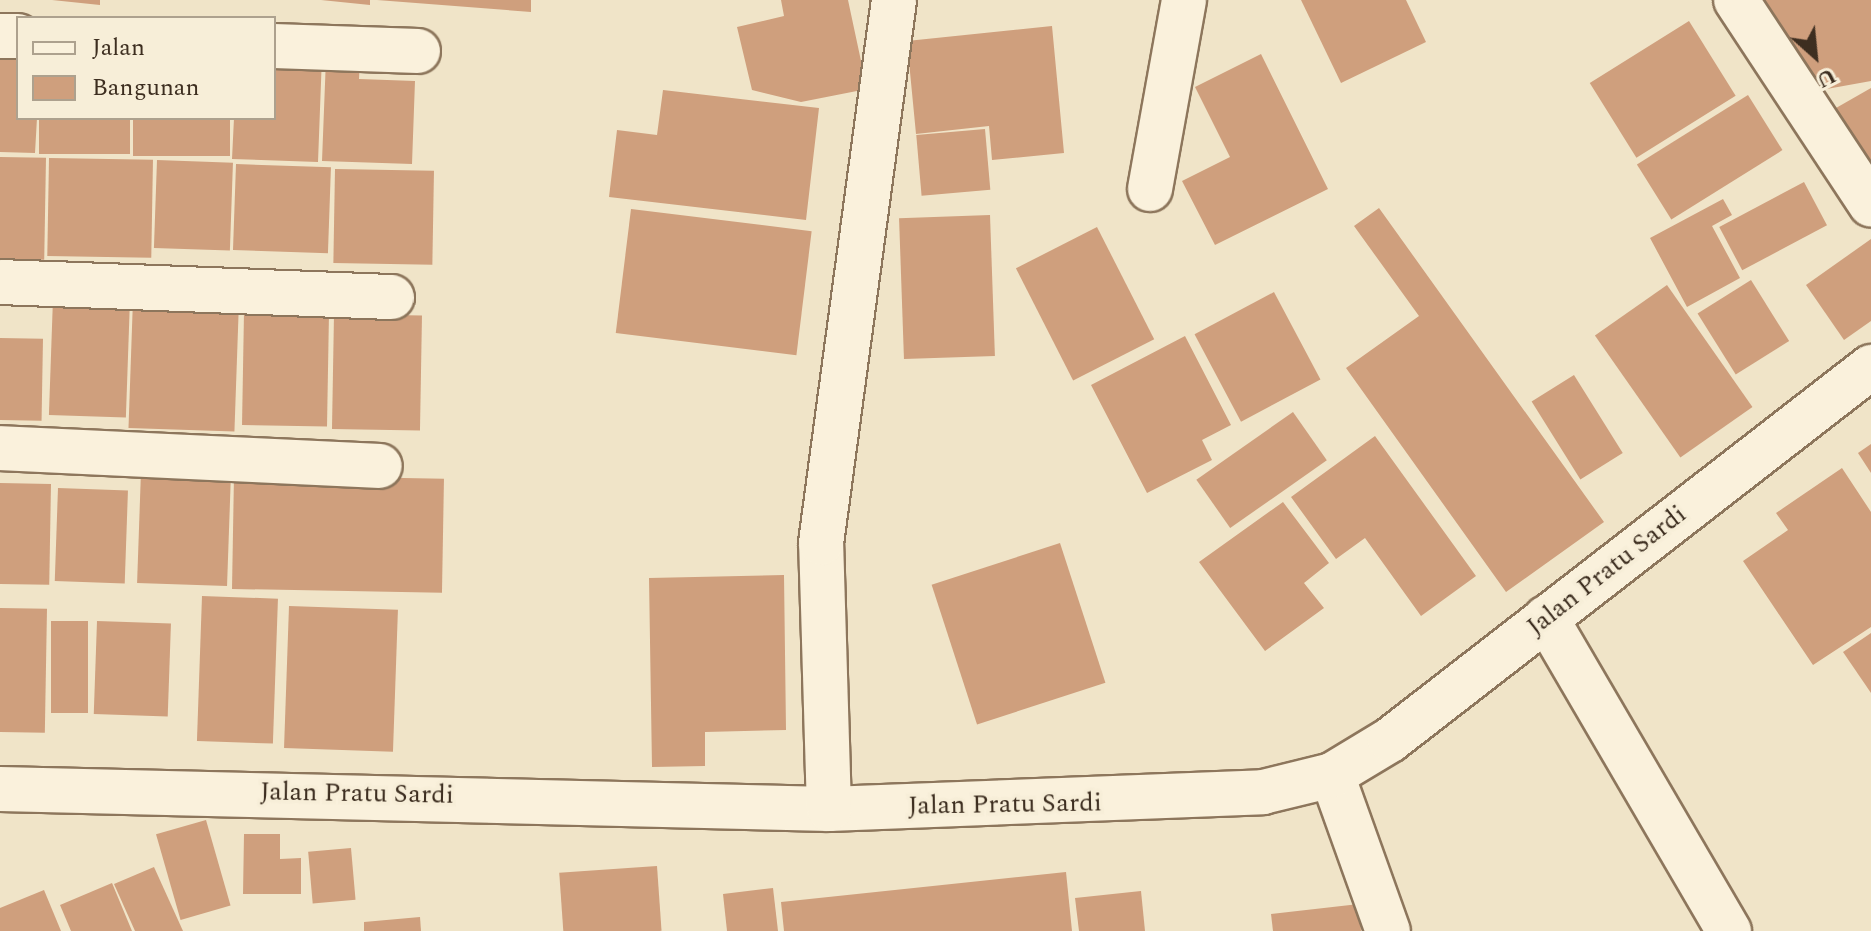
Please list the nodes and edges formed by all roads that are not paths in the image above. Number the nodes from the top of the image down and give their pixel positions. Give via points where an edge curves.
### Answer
1 (894, 0) edge
2 (1184, 0) edge
3 (1736, 0) edge
4 (276, 46) edge
5 (418, 51) dead end
6 (1150, 189) dead end
7 (1871, 205) edge
8 (0, 282) edge
9 (392, 297) dead end
10 (1871, 367) edge
11 (0, 448) edge
12 (380, 466) dead end
13 (1546, 618) junction
14 (1332, 775) junction
15 (0, 789) edge
16 (829, 809) junction
17 (1388, 931) edge
18 (1729, 931) edge

1 - 16 street via 821,543
2 - 6 street
3 - 7 street
4 - 5 street
8 - 9 street
10 - 13 street, Jalan Pratu Sardi
11 - 12 street
13 - 14 street, Jalan Pratu Sardi via 1390,740
13 - 18 street
14 - 16 street, Jalan Pratu Sardi via 1263,792
14 - 17 street
15 - 16 street, Jalan Pratu Sardi

